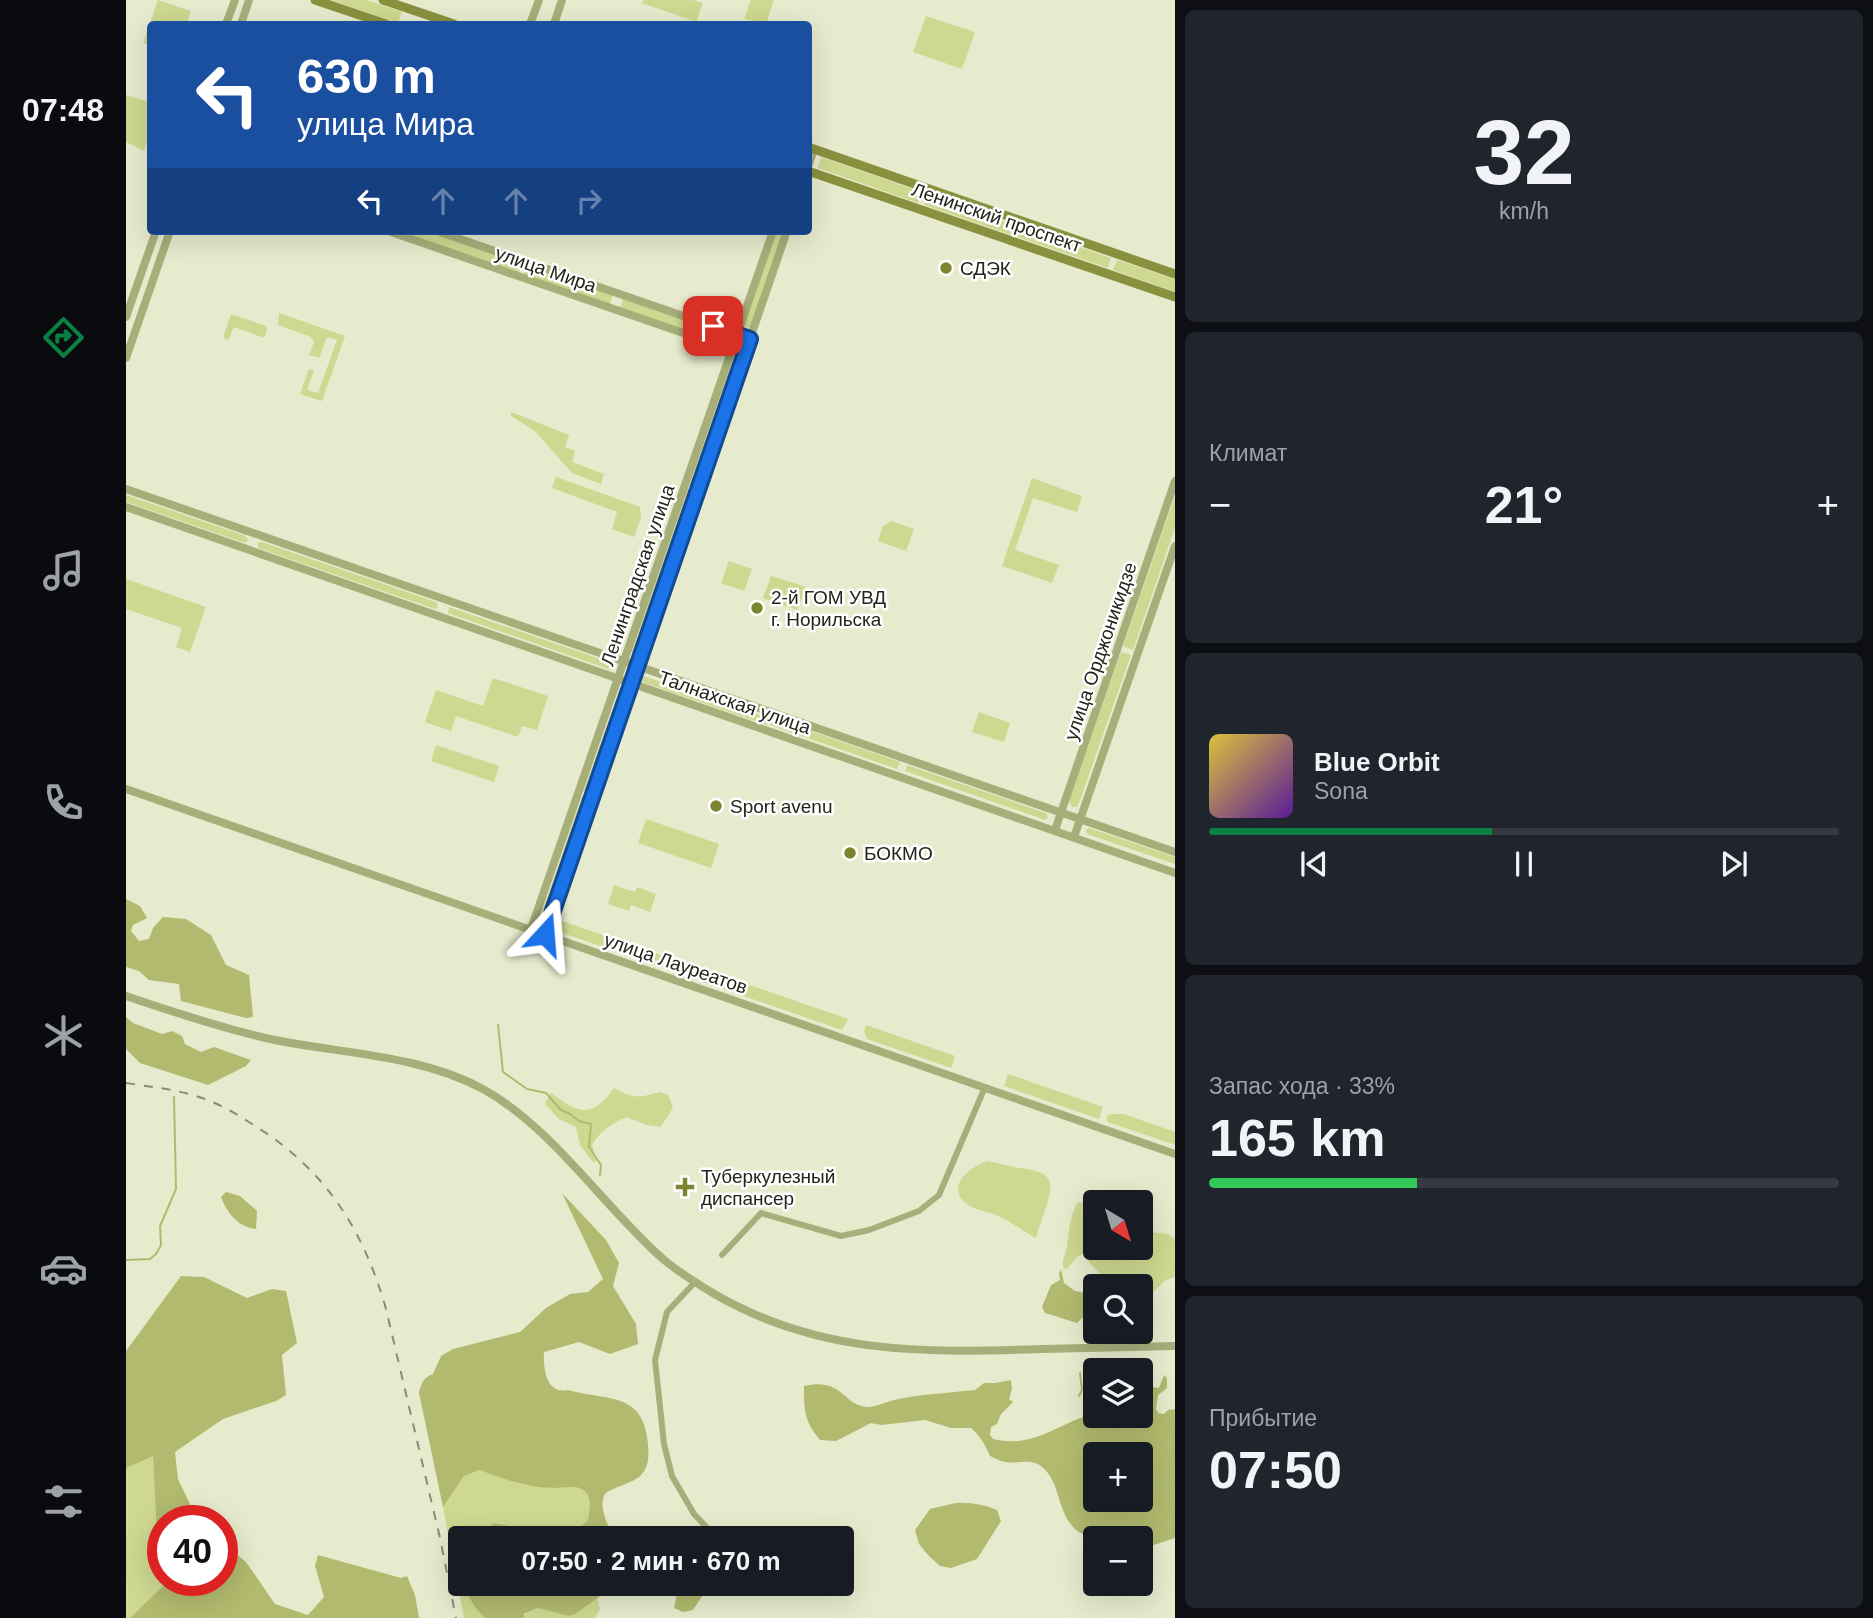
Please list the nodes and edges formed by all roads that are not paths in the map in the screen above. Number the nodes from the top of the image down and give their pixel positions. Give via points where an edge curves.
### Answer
1 (235, 0) edge
2 (249, 0) edge
3 (315, 0) edge
4 (383, 0) edge
5 (539, 0) edge
6 (562, 0) edge
7 (227, 21) edge
8 (242, 21) edge
9 (377, 21) edge
10 (445, 21) edge
11 (531, 21) edge
12 (555, 21) edge
13 (812, 148) edge
14 (812, 170) edge
15 (155, 235) edge
16 (169, 235) edge
17 (400, 235) edge
18 (449, 235) edge
19 (772, 235) edge
20 (785, 235) edge
21 (1175, 274) edge
22 (619, 294) junction
23 (1175, 297) edge
24 (128, 306) edge
25 (614, 309) junction
26 (142, 311) junction
27 (126, 320) edge
28 (137, 327) junction
29 (737, 334) junction
30 (750, 339) junction
31 (732, 350) junction
32 (744, 354) junction
33 (126, 358) edge
34 (1175, 481) edge
35 (126, 489) edge
36 (126, 507) edge
37 (1175, 546) edge
38 (624, 661) junction
39 (638, 666) junction
40 (618, 679) junction
41 (632, 684) junction
42 (126, 789) edge
43 (1061, 813) junction
44 (1080, 819) junction
45 (1055, 830) junction
46 (1074, 838) junction
47 (1175, 852) edge
48 (1175, 873) edge
49 (531, 929) junction
50 (545, 934) junction
51 (126, 996) edge
52 (985, 1087) junction
53 (1175, 1154) edge
54 (722, 1255) dead end
55 (695, 1282) junction
56 (1172, 1345) edge
57 (705, 1526) edge

1 - 7 street
2 - 8 street
3 - 9 main road
4 - 10 main road
5 - 11 street
6 - 12 street
13 - 21 main road, Ленинский проспект
14 - 23 main road, Ленинский проспект
15 - 24 street
16 - 26 street
17 - 25 street, улица Мира
18 - 22 street, улица Мира
19 - 29 street, Ленинградская улица
20 - 30 street, Ленинградская улица
22 - 25 street, улица Мира
22 - 29 street, улица Мира
24 - 26 street
24 - 27 street
25 - 31 street, улица Мира
26 - 28 street
27 - 28 street
28 - 33 street
29 - 30 street, улица Мира
29 - 31 street, Ленинградская улица
30 - 32 street, Ленинградская улица
31 - 32 street, улица Мира
31 - 38 street, Ленинградская улица
32 - 39 street, Ленинградская улица
34 - 43 street, улица Орджоникидзе
35 - 38 street, Талнахская улица
36 - 40 street, Талнахская улица
37 - 44 street, улица Орджоникидзе
38 - 39 street, Талнахская улица
38 - 40 street, Ленинградская улица
39 - 41 street, Ленинградская улица
39 - 43 street, Талнахская улица
40 - 41 street, Талнахская улица
40 - 49 street, Ленинградская улица
41 - 45 street, Талнахская улица
41 - 50 street, Ленинградская улица
42 - 49 street, улица Лауреатов
43 - 44 street, Талнахская улица
43 - 45 street, улица Орджоникидзе
44 - 46 street, улица Орджоникидзе
44 - 47 street, Талнахская улица
45 - 46 street, Талнахская улица
46 - 48 street, Талнахская улица
49 - 50 street, улица Лауреатов
50 - 52 street, улица Лауреатов
51 - 55 street via 271,1039 408,1062 481,1088 537,1128 644,1242
52 - 53 street, улица Лауреатов
52 - 54 street via 939,1195 919,1211 841,1236 761,1213
55 - 56 street via 759,1317 795,1330 886,1349
55 - 57 street via 667,1312 655,1360 672,1476

